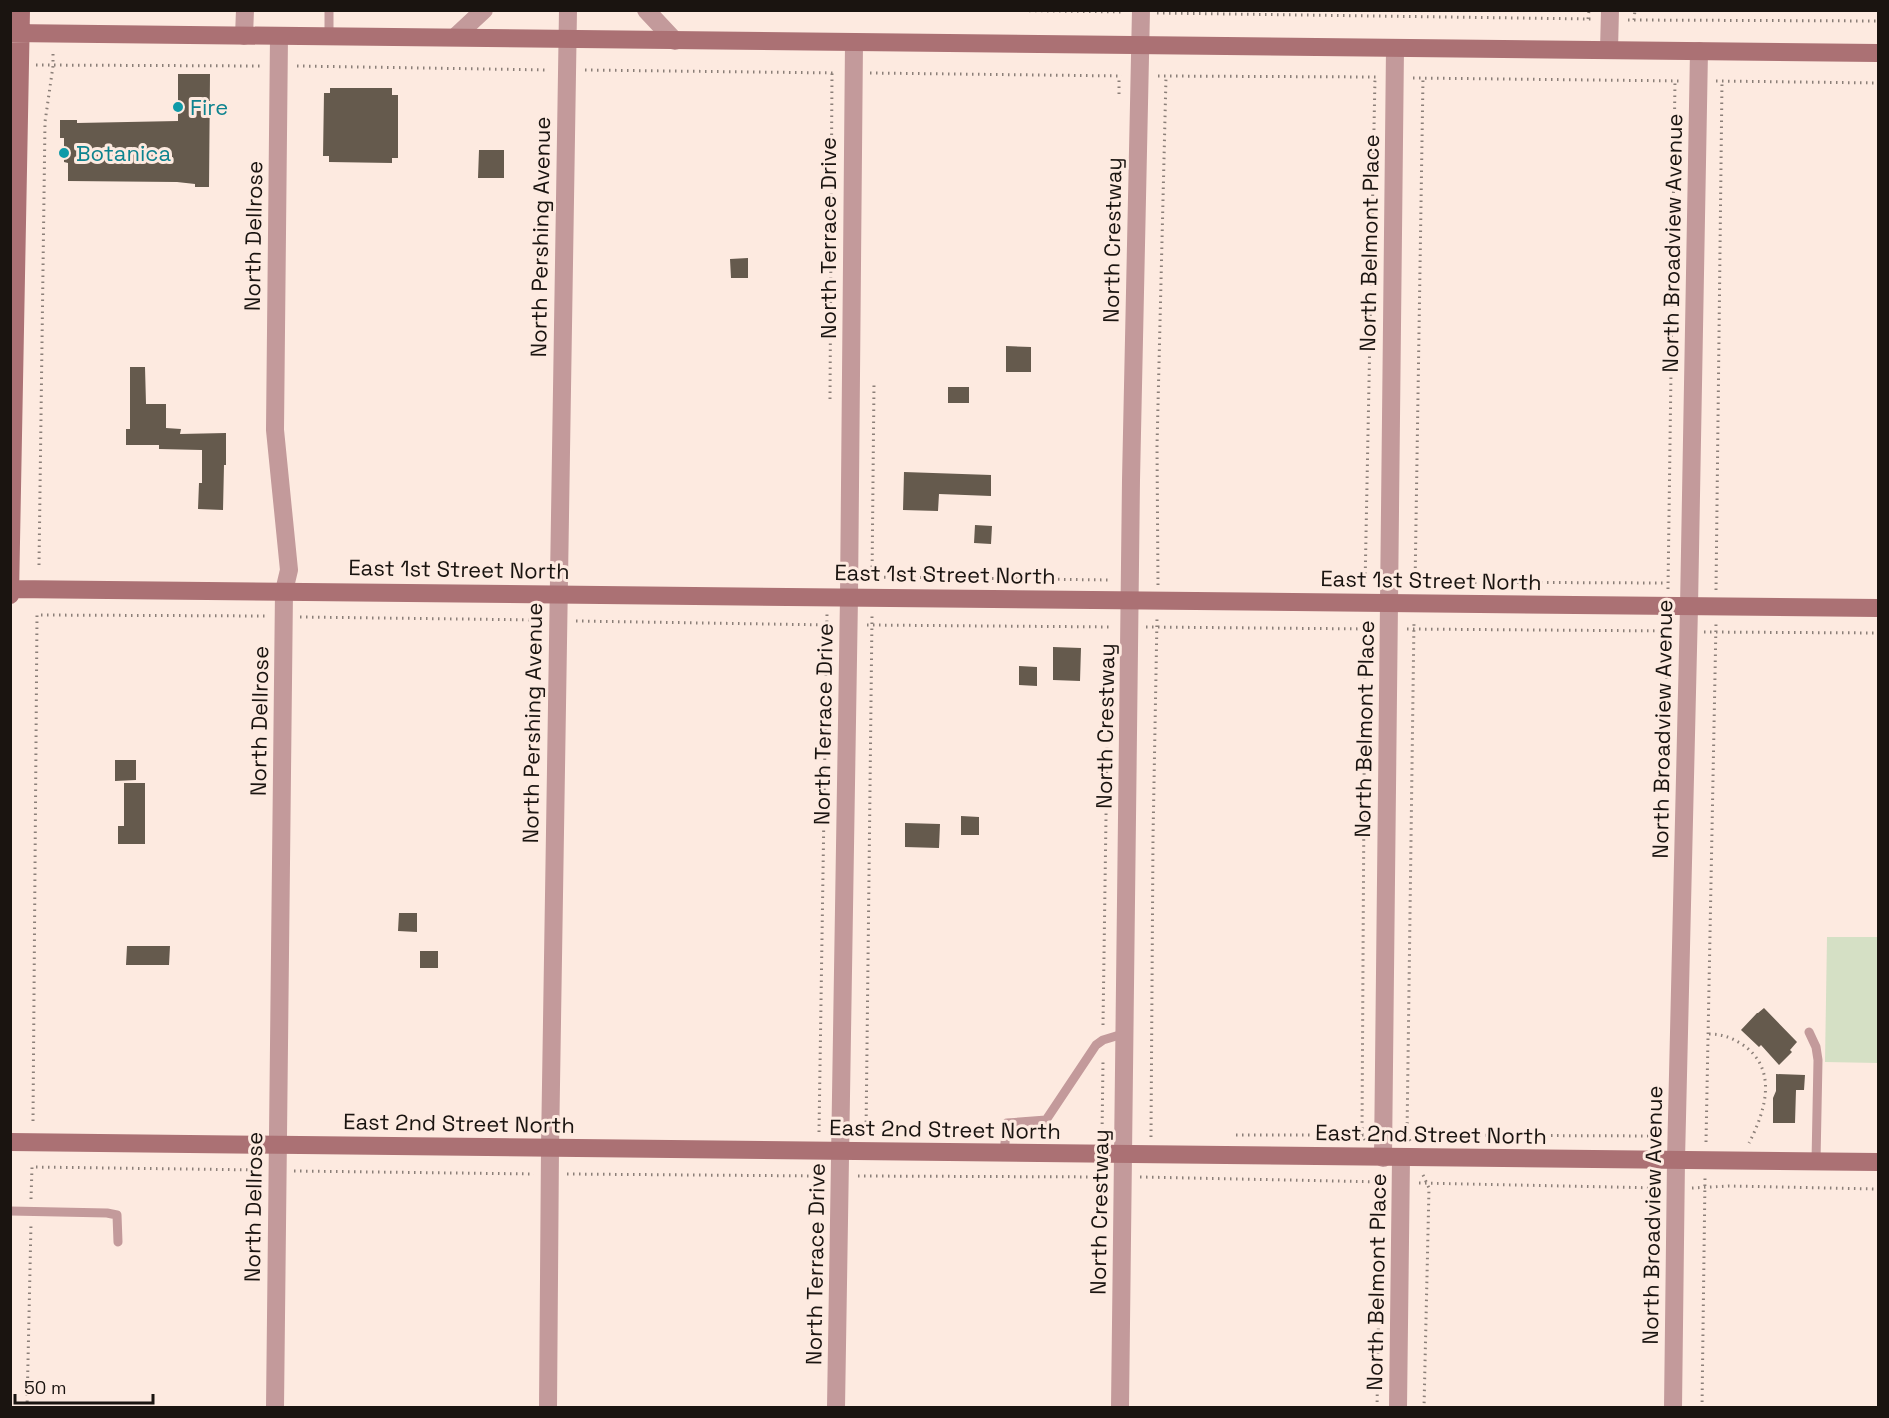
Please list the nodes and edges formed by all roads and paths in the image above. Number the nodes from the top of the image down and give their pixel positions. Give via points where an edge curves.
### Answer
1 (21, 10) edge
2 (245, 10) edge
3 (329, 10) edge
4 (484, 10) edge
5 (568, 10) edge
6 (646, 10) edge
7 (981, 10) edge
8 (1588, 10) edge
9 (1635, 10) edge
10 (1038, 11) edge
11 (1142, 12) edge
12 (1166, 12) edge
13 (1610, 15) edge
14 (1588, 19) junction
15 (1635, 20) junction
16 (1878, 21) edge
17 (16, 33) edge
18 (244, 36) junction
19 (279, 36) junction
20 (329, 37) junction
21 (454, 37) junction
22 (566, 39) junction
23 (675, 40) junction
24 (854, 42) junction
25 (1141, 45) junction
26 (1395, 48) junction
27 (1610, 50) junction
28 (1699, 51) junction
29 (1878, 53) edge
30 (20, 65) junction
31 (53, 66) junction
32 (279, 66) junction
33 (566, 70) junction
34 (832, 72) junction
35 (854, 73) junction
36 (1140, 76) junction
37 (1166, 76) junction
38 (1395, 78) junction
39 (1423, 78) junction
40 (1699, 81) junction
41 (1722, 81) junction
42 (1878, 83) edge
43 (874, 383) dead end
44 (12, 384) edge
45 (830, 399) dead end
46 (12, 454) edge
47 (11, 489) edge
48 (39, 565) dead end
49 (872, 577) junction
50 (1130, 580) junction
51 (1158, 580) junction
52 (11, 589) edge
53 (284, 591) junction
54 (558, 594) junction
55 (10, 595) edge
56 (849, 597) junction
57 (872, 597) junction
58 (1130, 600) junction
59 (1158, 601) junction
60 (1389, 604) junction
61 (1414, 604) junction
62 (1689, 608) junction
63 (1716, 608) junction
64 (1878, 608) edge
65 (827, 612) dead end
66 (284, 616) junction
67 (558, 620) junction
68 (827, 625) junction
69 (849, 625) junction
70 (872, 625) junction
71 (1130, 627) junction
72 (1157, 627) junction
73 (1389, 629) junction
74 (1414, 629) junction
75 (1689, 631) junction
76 (1716, 632) junction
77 (1878, 633) edge
78 (1107, 747) dead end
79 (1809, 1032) dead end
80 (1126, 1033) junction
81 (1709, 1034) junction
82 (1103, 1040) junction
83 (33, 1121) dead end
84 (1125, 1135) junction
85 (1151, 1135) junction
86 (1233, 1135) dead end
87 (1362, 1135) junction
88 (1383, 1135) junction
89 (1407, 1135) junction
90 (1707, 1135) junction
91 (1677, 1136) junction
92 (10, 1142) edge
93 (278, 1145) junction
94 (1747, 1147) dead end
95 (550, 1148) junction
96 (819, 1151) junction
97 (841, 1151) junction
98 (866, 1152) junction
99 (1004, 1153) junction
100 (1101, 1154) junction
101 (1124, 1155) junction
102 (1151, 1155) junction
103 (1394, 1158) junction
104 (1676, 1160) junction
105 (1706, 1160) junction
106 (1816, 1161) junction
107 (1878, 1162) edge
108 (278, 1170) junction
109 (550, 1174) junction
110 (818, 1176) junction
111 (840, 1176) junction
112 (866, 1176) junction
113 (1124, 1177) junction
114 (1382, 1182) junction
115 (1401, 1183) junction
116 (1427, 1183) junction
117 (1676, 1188) junction
118 (1705, 1188) junction
119 (1878, 1189) edge
120 (10, 1211) edge
121 (31, 1212) junction
122 (118, 1242) dead end
123 (1380, 1287) dead end
124 (27, 1407) edge
125 (275, 1407) edge
126 (548, 1407) edge
127 (836, 1407) edge
128 (1120, 1407) edge
129 (1377, 1407) edge
130 (1398, 1407) edge
131 (1424, 1407) edge
132 (1673, 1407) edge
133 (1702, 1407) edge

1 - 17 street
2 - 18 street
3 - 20 lane
4 - 21 street
5 - 22 street, North Pershing Avenue
6 - 23 street
7 - 10 path
8 - 14 path
9 - 15 path
10 - 11 path
11 - 12 path
11 - 25 street, North Crestway
12 - 14 path
13 - 14 path
13 - 15 path
13 - 27 street
15 - 16 path
17 - 18 street
17 - 30 street
18 - 19 street
19 - 20 street
19 - 32 street, North Dellrose
20 - 21 street
21 - 22 street
22 - 23 street
22 - 33 street, North Pershing Avenue
23 - 24 street
24 - 25 street
24 - 35 street, North Terrace Drive
25 - 26 street
25 - 36 street, North Crestway
26 - 27 street
26 - 38 street, North Belmont Place
27 - 28 street
28 - 29 street
28 - 40 street, North Broadview Avenue
30 - 31 path
30 - 44 street
31 - 32 path
31 - 48 path via 45,122
32 - 33 path
32 - 53 street, North Dellrose via 275,430 289,570
33 - 34 path
33 - 54 street, North Pershing Avenue
34 - 35 path
34 - 45 path
35 - 36 path
35 - 56 street, North Terrace Drive
36 - 37 path
36 - 50 street, North Crestway
37 - 38 path
37 - 51 path via 1157,446
38 - 39 path
38 - 60 street, North Belmont Place
39 - 40 path
39 - 61 path
40 - 41 path
40 - 62 street, North Broadview Avenue
41 - 42 path
41 - 63 path
43 - 49 path
44 - 46 street
46 - 47 street
47 - 52 street
49 - 50 path
49 - 57 path
50 - 51 path
50 - 58 street, North Crestway
51 - 59 path
52 - 53 street, East 1st Street North
52 - 55 street
53 - 54 street, East 1st Street North
53 - 66 street, North Dellrose
54 - 56 street, East 1st Street North
54 - 67 street, North Pershing Avenue
56 - 57 street, East 1st Street North
56 - 69 street, North Terrace Drive
57 - 58 street, East 1st Street North
57 - 70 path
58 - 59 street, East 1st Street North
58 - 71 street, North Crestway
59 - 60 street, East 1st Street North
59 - 72 path
60 - 61 street, East 1st Street North
60 - 73 street, North Belmont Place
61 - 62 street, East 1st Street North
61 - 74 path
62 - 63 street, East 1st Street North
62 - 75 street, North Broadview Avenue
63 - 64 street, East 1st Street North
63 - 76 path
65 - 68 path
66 - 67 path
66 - 83 path via 37,615
66 - 93 street, North Dellrose
67 - 68 path
67 - 95 street, North Pershing Avenue
68 - 69 path
68 - 96 path
69 - 70 path
69 - 97 street, North Terrace Drive
70 - 71 path
70 - 98 path
71 - 72 path
71 - 80 street, North Crestway
72 - 73 path
72 - 85 path
73 - 74 path
73 - 88 street, North Belmont Place
74 - 75 path
74 - 89 path
75 - 76 path
75 - 91 street, North Broadview Avenue
76 - 77 path
76 - 81 path
78 - 82 path
79 - 106 lane via 1818,1060
80 - 82 lane
80 - 84 street, North Crestway
81 - 90 path
81 - 94 path via 1731,1038 1760,1060 1766,1079 1765,1102
82 - 99 lane via 1046,1120 1007,1123
82 - 100 path
84 - 85 path
84 - 101 street, North Crestway
85 - 102 path
86 - 87 path
87 - 88 path
87 - 103 path
88 - 89 path
88 - 103 street, North Belmont Place
89 - 91 path
89 - 103 path
90 - 91 path
90 - 105 path
91 - 104 street, North Broadview Avenue
92 - 93 street, East 2nd Street North
93 - 95 street, East 2nd Street North
93 - 108 street, North Dellrose
95 - 96 street, East 2nd Street North
95 - 109 street, North Pershing Avenue
96 - 97 street, East 2nd Street North
96 - 110 path
97 - 98 street, East 2nd Street North
97 - 111 street, North Terrace Drive
98 - 99 street, East 2nd Street North
98 - 112 path
99 - 100 street, East 2nd Street North
100 - 101 street, East 2nd Street North
101 - 102 street, East 2nd Street North
101 - 113 street, North Crestway
102 - 103 street, East 2nd Street North
103 - 104 street, East 2nd Street North
103 - 114 path via 1382,1170
103 - 115 street, North Belmont Place
103 - 116 path
104 - 105 street, East 2nd Street North
104 - 117 street, North Broadview Avenue
105 - 106 street, East 2nd Street North
105 - 118 path
106 - 107 street, East 2nd Street North
108 - 109 path
108 - 121 path via 32,1167
108 - 125 street, North Dellrose
109 - 110 path
109 - 126 street, North Pershing Avenue
110 - 111 path
111 - 112 path
111 - 127 street, North Terrace Drive
112 - 113 path
113 - 114 path
113 - 128 street, North Crestway
114 - 115 path
115 - 116 path
115 - 130 street, North Belmont Place
116 - 117 path
116 - 131 path
117 - 118 path
117 - 132 street, North Broadview Avenue
118 - 119 path
118 - 133 path
120 - 121 lane
121 - 122 lane via 117,1215
121 - 124 path
123 - 129 path

